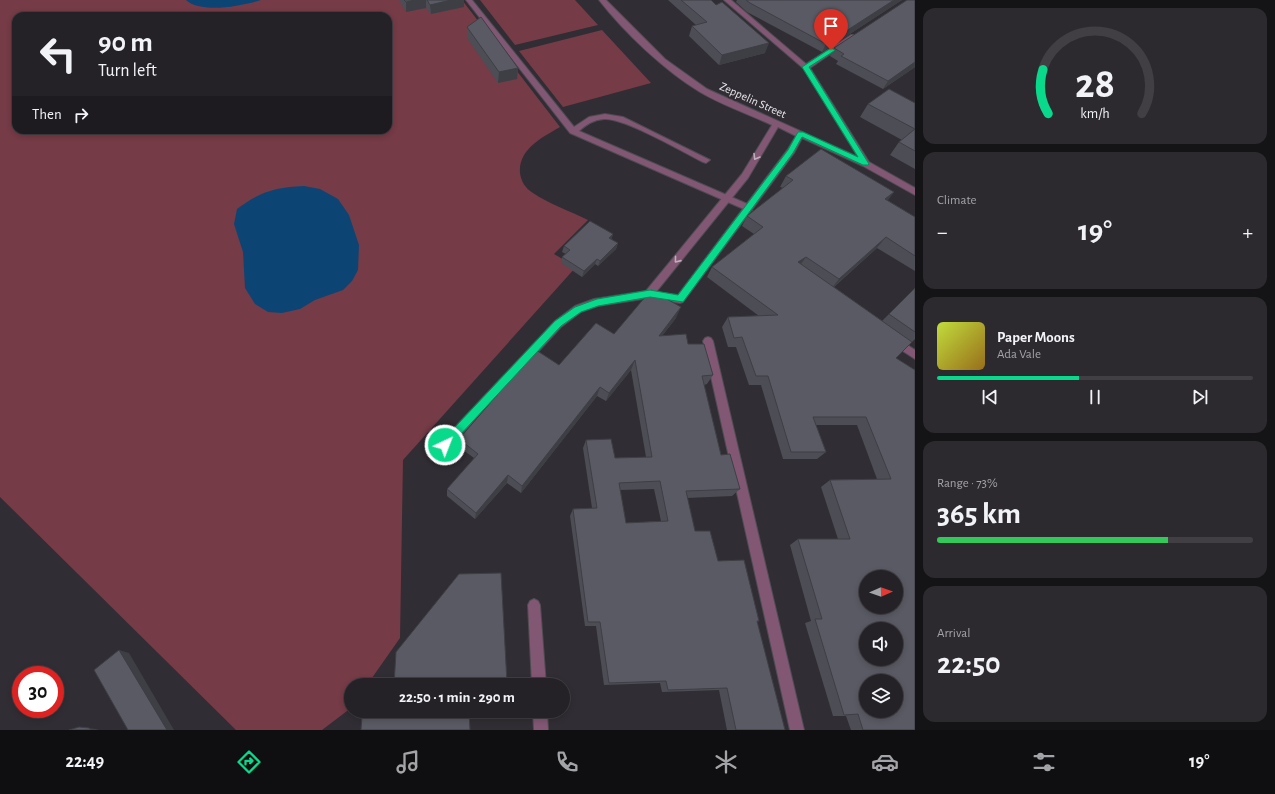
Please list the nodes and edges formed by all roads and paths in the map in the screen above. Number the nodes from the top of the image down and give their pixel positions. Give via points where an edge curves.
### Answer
1 (469, 0) edge
2 (602, 0) edge
3 (727, 0) edge
4 (857, 33) edge
5 (806, 67) junction
6 (776, 124) junction
7 (573, 130) junction
8 (800, 134) junction
9 (706, 160) dead end
10 (866, 164) junction
11 (915, 192) edge
12 (728, 199) junction
13 (749, 208) junction
14 (650, 294) junction
15 (889, 337) edge
16 (708, 341) dead end
17 (915, 355) edge
18 (445, 445) dead end
19 (534, 605) dead end
20 (539, 678) edge
21 (540, 718) edge
22 (541, 730) edge
23 (797, 730) edge

1 - 7 street
2 - 6 street, Zeppelin Street via 660,60 683,79
3 - 5 street
4 - 5 street
5 - 10 street
6 - 8 street, Zeppelin Street
6 -> 12 street
7 - 9 street via 589,119 605,116 623,119
7 - 12 street
8 - 10 street, Zeppelin Street
8 - 13 street via 791,151
10 - 11 street, Zeppelin Street
12 - 13 street
12 -> 14 street
13 - 14 street via 680,299
14 - 18 street via 597,302 578,309 558,324
15 - 17 street
16 - 23 street
19 - 20 street
21 - 22 street

